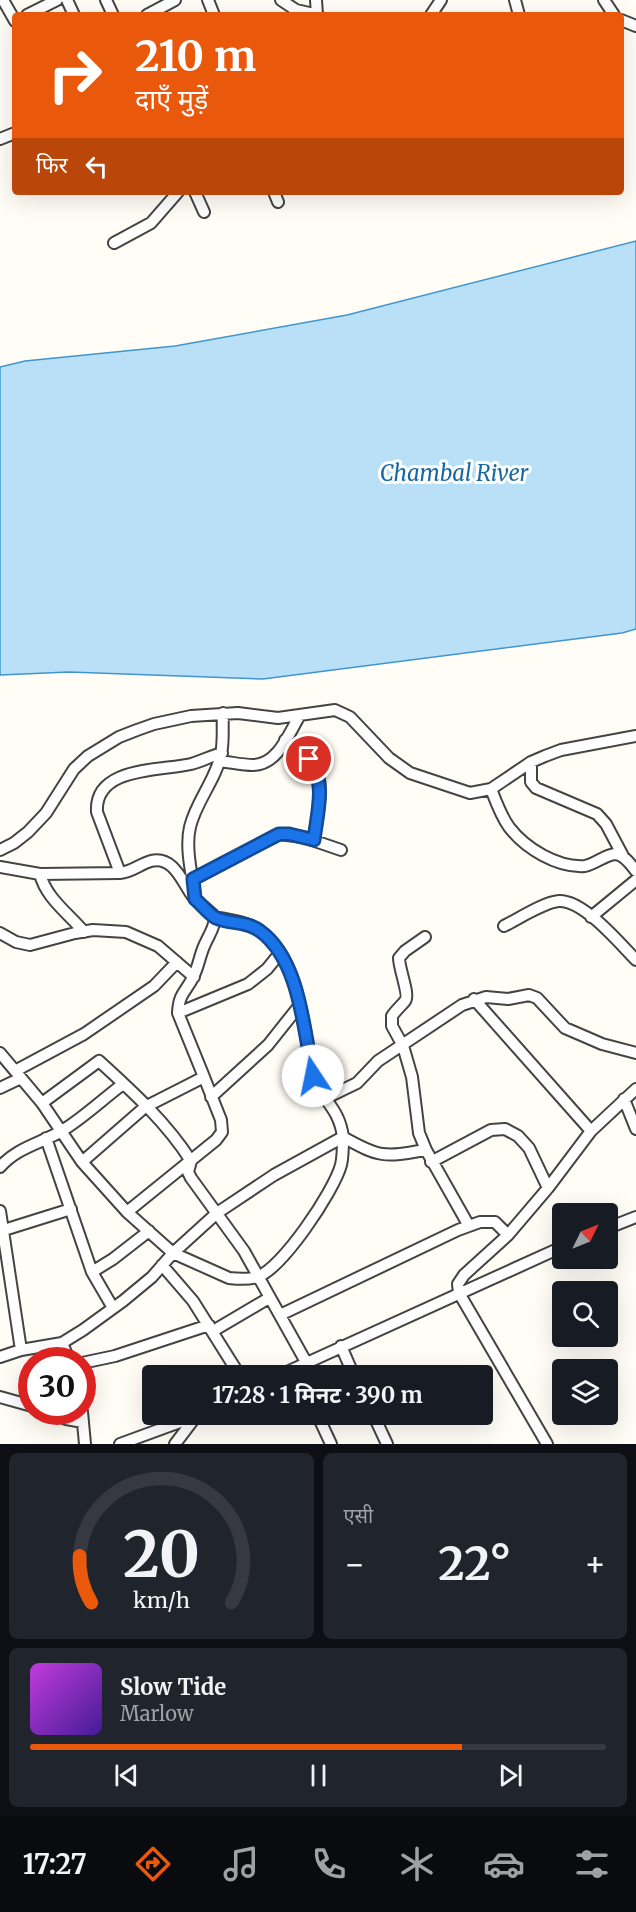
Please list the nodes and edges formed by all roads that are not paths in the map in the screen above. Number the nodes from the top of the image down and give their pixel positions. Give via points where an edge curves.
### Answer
1 (3, 0) edge
2 (57, 0) edge
3 (175, 0) edge
4 (281, 0) edge
5 (33, 12) edge
6 (153, 12) edge
7 (301, 12) edge
8 (12, 16) edge
9 (0, 126) edge
10 (7, 136) edge
11 (175, 195) edge
12 (196, 195) edge
13 (204, 212) dead end
14 (114, 243) dead end
15 (222, 713) junction
16 (300, 715) junction
17 (636, 736) edge
18 (285, 740) junction
19 (221, 757) junction
20 (531, 762) junction
21 (491, 789) junction
22 (314, 840) junction
23 (0, 850) edge
24 (341, 850) dead end
25 (623, 856) junction
26 (0, 867) edge
27 (636, 871) edge
28 (120, 873) junction
29 (40, 874) junction
30 (193, 879) junction
31 (636, 879) edge
32 (195, 899) junction
33 (215, 917) junction
34 (591, 918) junction
35 (504, 926) dead end
36 (84, 932) junction
37 (0, 933) edge
38 (425, 937) dead end
39 (280, 953) junction
40 (636, 960) edge
41 (177, 962) junction
42 (194, 977) junction
43 (474, 999) junction
44 (299, 1006) junction
45 (178, 1013) junction
46 (402, 1046) junction
47 (0, 1053) edge
48 (636, 1053) edge
49 (18, 1075) junction
50 (204, 1077) junction
51 (123, 1084) junction
52 (0, 1088) edge
53 (636, 1089) edge
54 (211, 1097) junction
55 (326, 1098) junction
56 (624, 1099) junction
57 (42, 1103) junction
58 (146, 1107) junction
59 (636, 1129) edge
60 (61, 1131) junction
61 (591, 1131) junction
62 (343, 1137) junction
63 (46, 1138) junction
64 (426, 1150) junction
65 (191, 1161) junction
66 (82, 1162) junction
67 (431, 1162) junction
68 (0, 1167) edge
69 (548, 1188) junction
70 (71, 1209) junction
71 (0, 1212) edge
72 (127, 1212) junction
73 (217, 1213) junction
74 (636, 1217) edge
75 (618, 1224) edge
76 (469, 1226) junction
77 (4, 1230) junction
78 (149, 1231) junction
79 (508, 1235) junction
80 (552, 1251) edge
81 (173, 1253) junction
82 (162, 1265) junction
83 (92, 1272) junction
84 (258, 1277) junction
85 (459, 1293) junction
86 (269, 1298) junction
87 (113, 1308) junction
88 (280, 1315) junction
89 (211, 1328) junction
90 (62, 1343) junction
91 (340, 1346) junction
92 (21, 1347) edge
93 (39, 1347) edge
94 (64, 1347) edge
95 (18, 1351) edge
96 (0, 1357) edge
97 (96, 1360) edge
98 (306, 1362) junction
99 (233, 1365) edge
100 (303, 1365) edge
101 (349, 1365) edge
102 (0, 1397) edge
103 (18, 1402) edge
104 (84, 1425) edge
105 (175, 1425) edge
106 (191, 1425) edge
107 (322, 1425) edge
108 (378, 1425) edge
109 (85, 1444) edge
110 (120, 1444) edge
111 (175, 1444) edge
112 (331, 1444) edge
113 (387, 1444) edge
114 (548, 1444) edge

1 - 8 street
2 - 5 street
3 - 6 street
4 - 7 street
9 - 10 street
11 - 14 street via 151,223
12 - 13 street
15 - 16 street via 278,718
15 - 19 street
15 - 23 street via 154,724 99,749 74,769 46,813 28,832
16 - 18 street
16 - 21 street via 335,710 350,717 389,758 410,772 470,793
17 - 20 street via 561,750
18 - 19 street via 263,764
18 - 22 street via 309,759 319,776
19 - 28 street via 141,770 116,780 99,794 97,812
19 - 30 street via 189,829
20 - 21 street
20 - 25 street via 531,782 536,788 597,814
21 - 25 street via 508,825 542,855 569,865 586,866 615,854
22 - 24 street
22 - 30 street via 279,834
25 - 27 street
26 - 29 street
28 - 29 street
28 - 32 street via 161,860 172,866
29 - 36 street via 48,895
30 - 32 street
31 - 34 street
32 - 33 street
33 - 39 street via 259,930
33 - 42 street
34 - 35 street via 568,902 557,901
34 - 40 street
36 - 37 street via 30,945
36 - 41 street via 126,932 158,946
38 - 46 street via 399,958 408,996 392,1016 392,1026
39 - 44 street
39 - 45 street via 248,984
41 - 42 street
41 - 49 street via 154,986
42 - 45 street via 180,996
43 - 46 street
43 - 48 street via 529,995 537,998 564,1028
43 - 61 street
44 - 54 street via 268,1045
44 - 55 street via 313,1076
45 - 50 street
46 - 55 street via 378,1060 357,1083
46 - 64 street
47 - 49 street
49 - 52 street
49 - 57 street
50 - 54 street
50 - 58 street
51 - 57 street via 99,1061
51 - 58 street
51 - 60 street
53 - 56 street
54 - 65 street via 222,1132
55 - 62 street via 337,1113
56 - 59 street
56 - 61 street
57 - 60 street
58 - 65 street
58 - 66 street
60 - 63 street
60 - 66 street
61 - 69 street
62 - 64 street via 381,1155
62 - 73 street via 274,1175
62 - 84 street via 337,1176 301,1236 276,1264
63 - 68 street via 10,1156
63 - 70 street
64 - 67 street
65 - 72 street
65 - 73 street via 191,1178
66 - 72 street
67 - 69 street via 491,1130 505,1129 529,1148
67 - 76 street
69 - 79 street
70 - 77 street
70 - 83 street
71 - 77 street
72 - 78 street
73 - 81 street
73 - 84 street
74 - 75 street
76 - 79 street via 495,1222
76 - 88 street
77 - 92 street
78 - 81 street
78 - 83 street
79 - 85 street via 464,1275 458,1284
80 - 85 street
81 - 82 street
81 - 84 street via 229,1278
82 - 87 street
82 - 89 street
83 - 87 street
84 - 86 street
85 - 91 street
85 - 114 street
86 - 88 street
86 - 89 street
87 - 90 street
88 - 98 street
89 - 97 street
89 - 99 street
90 - 93 street
90 - 94 street
91 - 98 street
91 - 101 street
95 - 96 street
98 - 100 street
102 - 103 street
104 - 109 street
105 - 110 street
106 - 111 street
107 - 112 street
108 - 113 street

